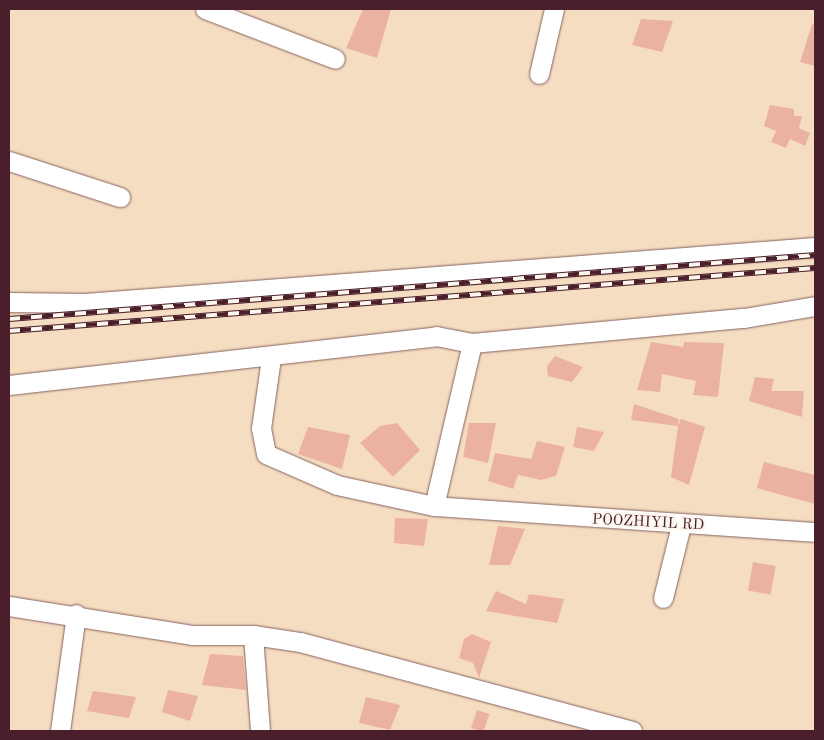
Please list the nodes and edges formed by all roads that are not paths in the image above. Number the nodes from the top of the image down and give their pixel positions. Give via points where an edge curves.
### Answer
1 (205, 9) edge
2 (554, 9) edge
3 (335, 59) dead end
4 (539, 74) dead end
5 (9, 161) edge
6 (120, 197) dead end
7 (815, 247) edge
8 (9, 302) edge
9 (815, 306) edge
10 (472, 343) junction
11 (271, 358) junction
12 (9, 385) edge
13 (434, 506) junction
14 (681, 525) junction
15 (815, 532) edge
16 (663, 598) dead end
17 (9, 606) edge
18 (76, 614) junction
19 (253, 635) junction
20 (60, 731) edge
21 (260, 731) edge
22 (632, 731) edge

1 - 3 street
2 - 4 street
5 - 6 street
7 - 8 street via 85,303
9 - 10 street via 744,318
10 - 11 street via 436,336
10 - 13 street
11 - 12 street
11 - 13 street, POOZHIYIL RD via 261,428 266,454 337,485
13 - 14 street, POOZHIYIL RD via 481,513
14 - 15 street, POOZHIYIL RD
14 - 16 street
17 - 18 street
18 - 19 street via 192,635
18 - 20 street
19 - 21 street
19 - 22 street via 392,665

